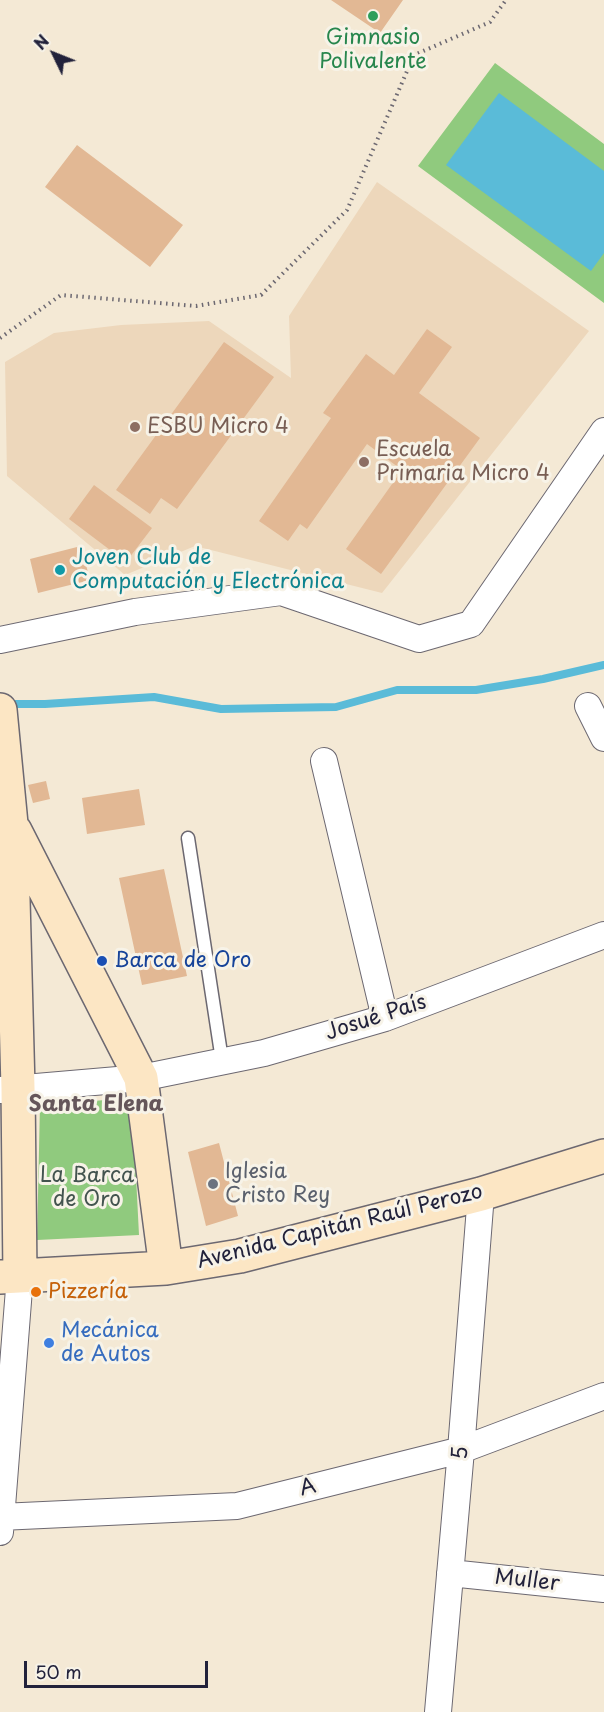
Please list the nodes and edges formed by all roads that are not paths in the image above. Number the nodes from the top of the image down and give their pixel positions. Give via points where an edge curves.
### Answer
1 (604, 431) edge
2 (0, 640) edge
3 (588, 706) dead end
4 (1, 716) edge
5 (604, 738) edge
6 (324, 761) dead end
7 (11, 824) junction
8 (188, 838) dead end
9 (7, 912) edge
10 (604, 935) edge
11 (385, 1018) junction
12 (222, 1060) junction
13 (141, 1078) junction
14 (9, 1089) edge
15 (604, 1156) edge
16 (481, 1194) junction
17 (166, 1268) junction
18 (10, 1277) edge
19 (604, 1396) edge
20 (461, 1450) junction
21 (1, 1522) edge
22 (450, 1573) junction
23 (604, 1589) edge
24 (438, 1712) edge

1 - 2 street via 471,624 419,639 281,592 135,612
3 - 5 street
4 - 7 main road
6 - 11 street
7 - 9 main road
7 - 13 main road
8 - 12 lane
9 - 14 main road
10 - 11 street, Josué País
11 - 12 street, Josué País via 264,1053
12 - 13 street, Josué País
13 - 14 street, Josué País
13 - 17 main road
14 - 18 main road
15 - 16 main road, Avenida Capitán Raúl Perozo
16 - 17 main road, Avenida Capitán Raúl Perozo via 240,1256
16 - 20 street, 5
17 - 18 main road, Avenida Capitán Raúl Perozo
18 - 21 street
19 - 20 street, A
20 - 21 street, A via 237,1506
20 - 22 street, 5
22 - 23 street, Muller
22 - 24 street, 5

